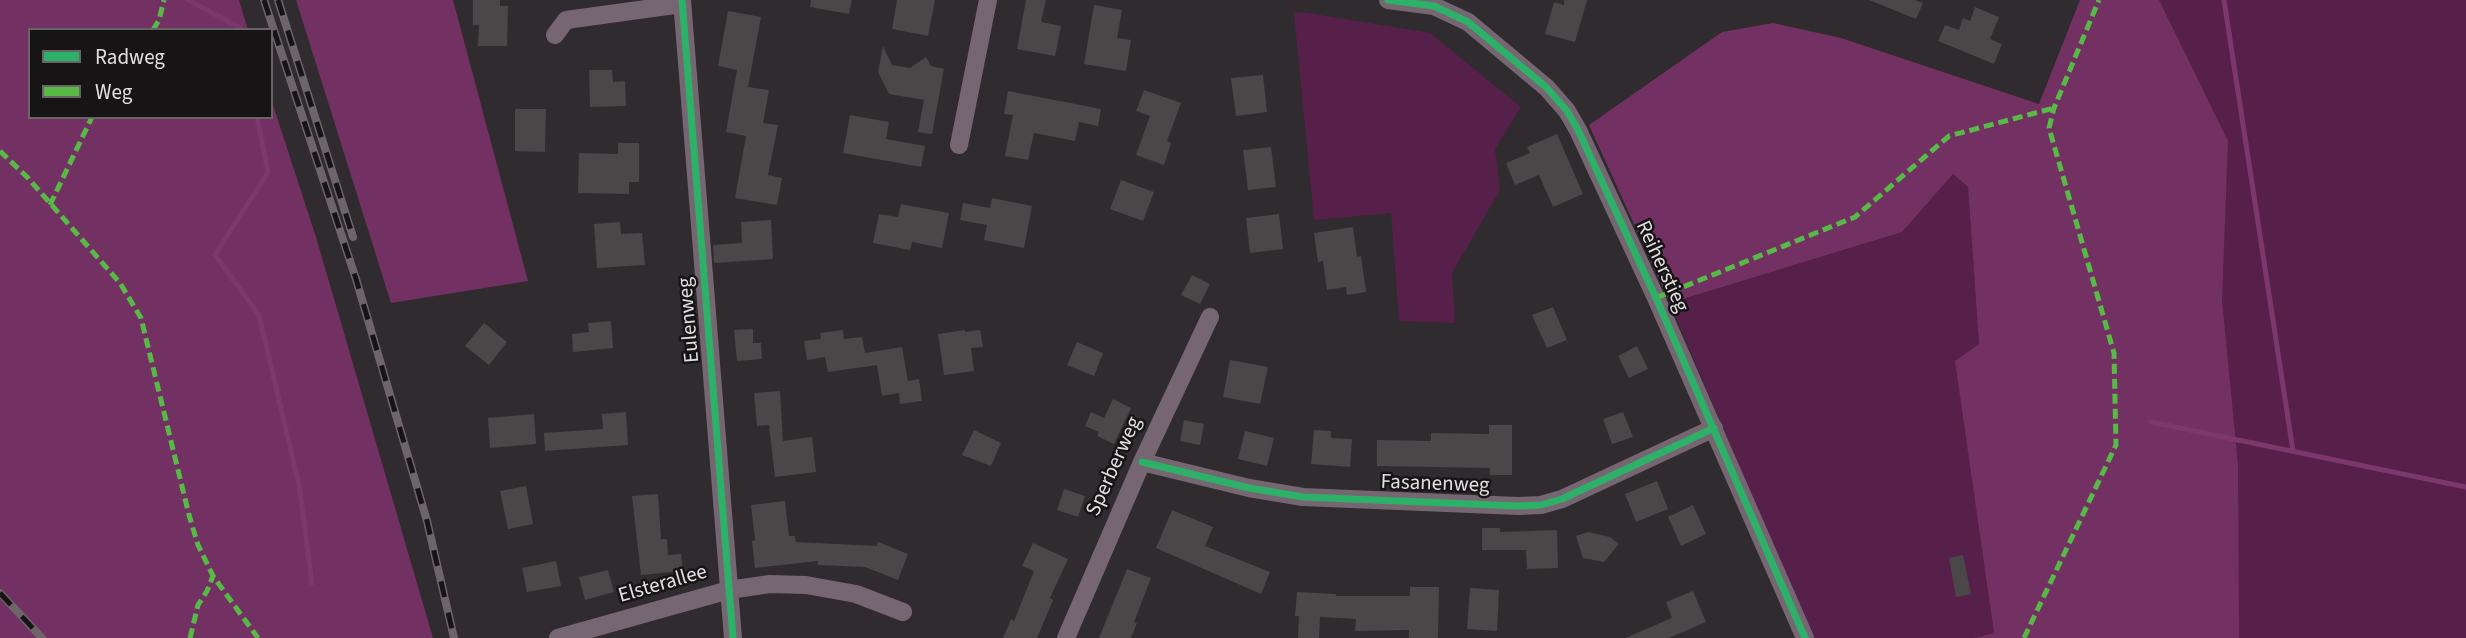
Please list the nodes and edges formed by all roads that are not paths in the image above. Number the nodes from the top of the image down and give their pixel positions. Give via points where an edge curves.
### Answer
1 (988, 0) edge
2 (1388, 0) edge
3 (682, 2) edge
4 (1435, 3) edge
5 (555, 35) dead end
6 (959, 145) dead end
7 (1210, 317) dead end
8 (1714, 428) junction
9 (1142, 462) junction
10 (729, 590) junction
11 (903, 612) dead end
12 (558, 638) edge
13 (733, 638) edge
14 (1066, 638) edge
15 (1805, 638) edge

1 - 6 street
2 - 4 street, Reiherstieg
3 - 5 street via 566,20
3 - 10 street, Eulenweg
4 - 8 street, Reiherstieg via 1468,22 1547,88 1567,111
7 - 9 street, Sperberweg
8 - 9 street, Fasanenweg via 1541,505 1303,497
8 - 15 street, Reiherstieg
9 - 14 street, Sperberweg
10 - 11 street, Elsterallee via 806,585 856,594
10 - 12 street, Elsterallee
10 - 13 street, Eulenweg

